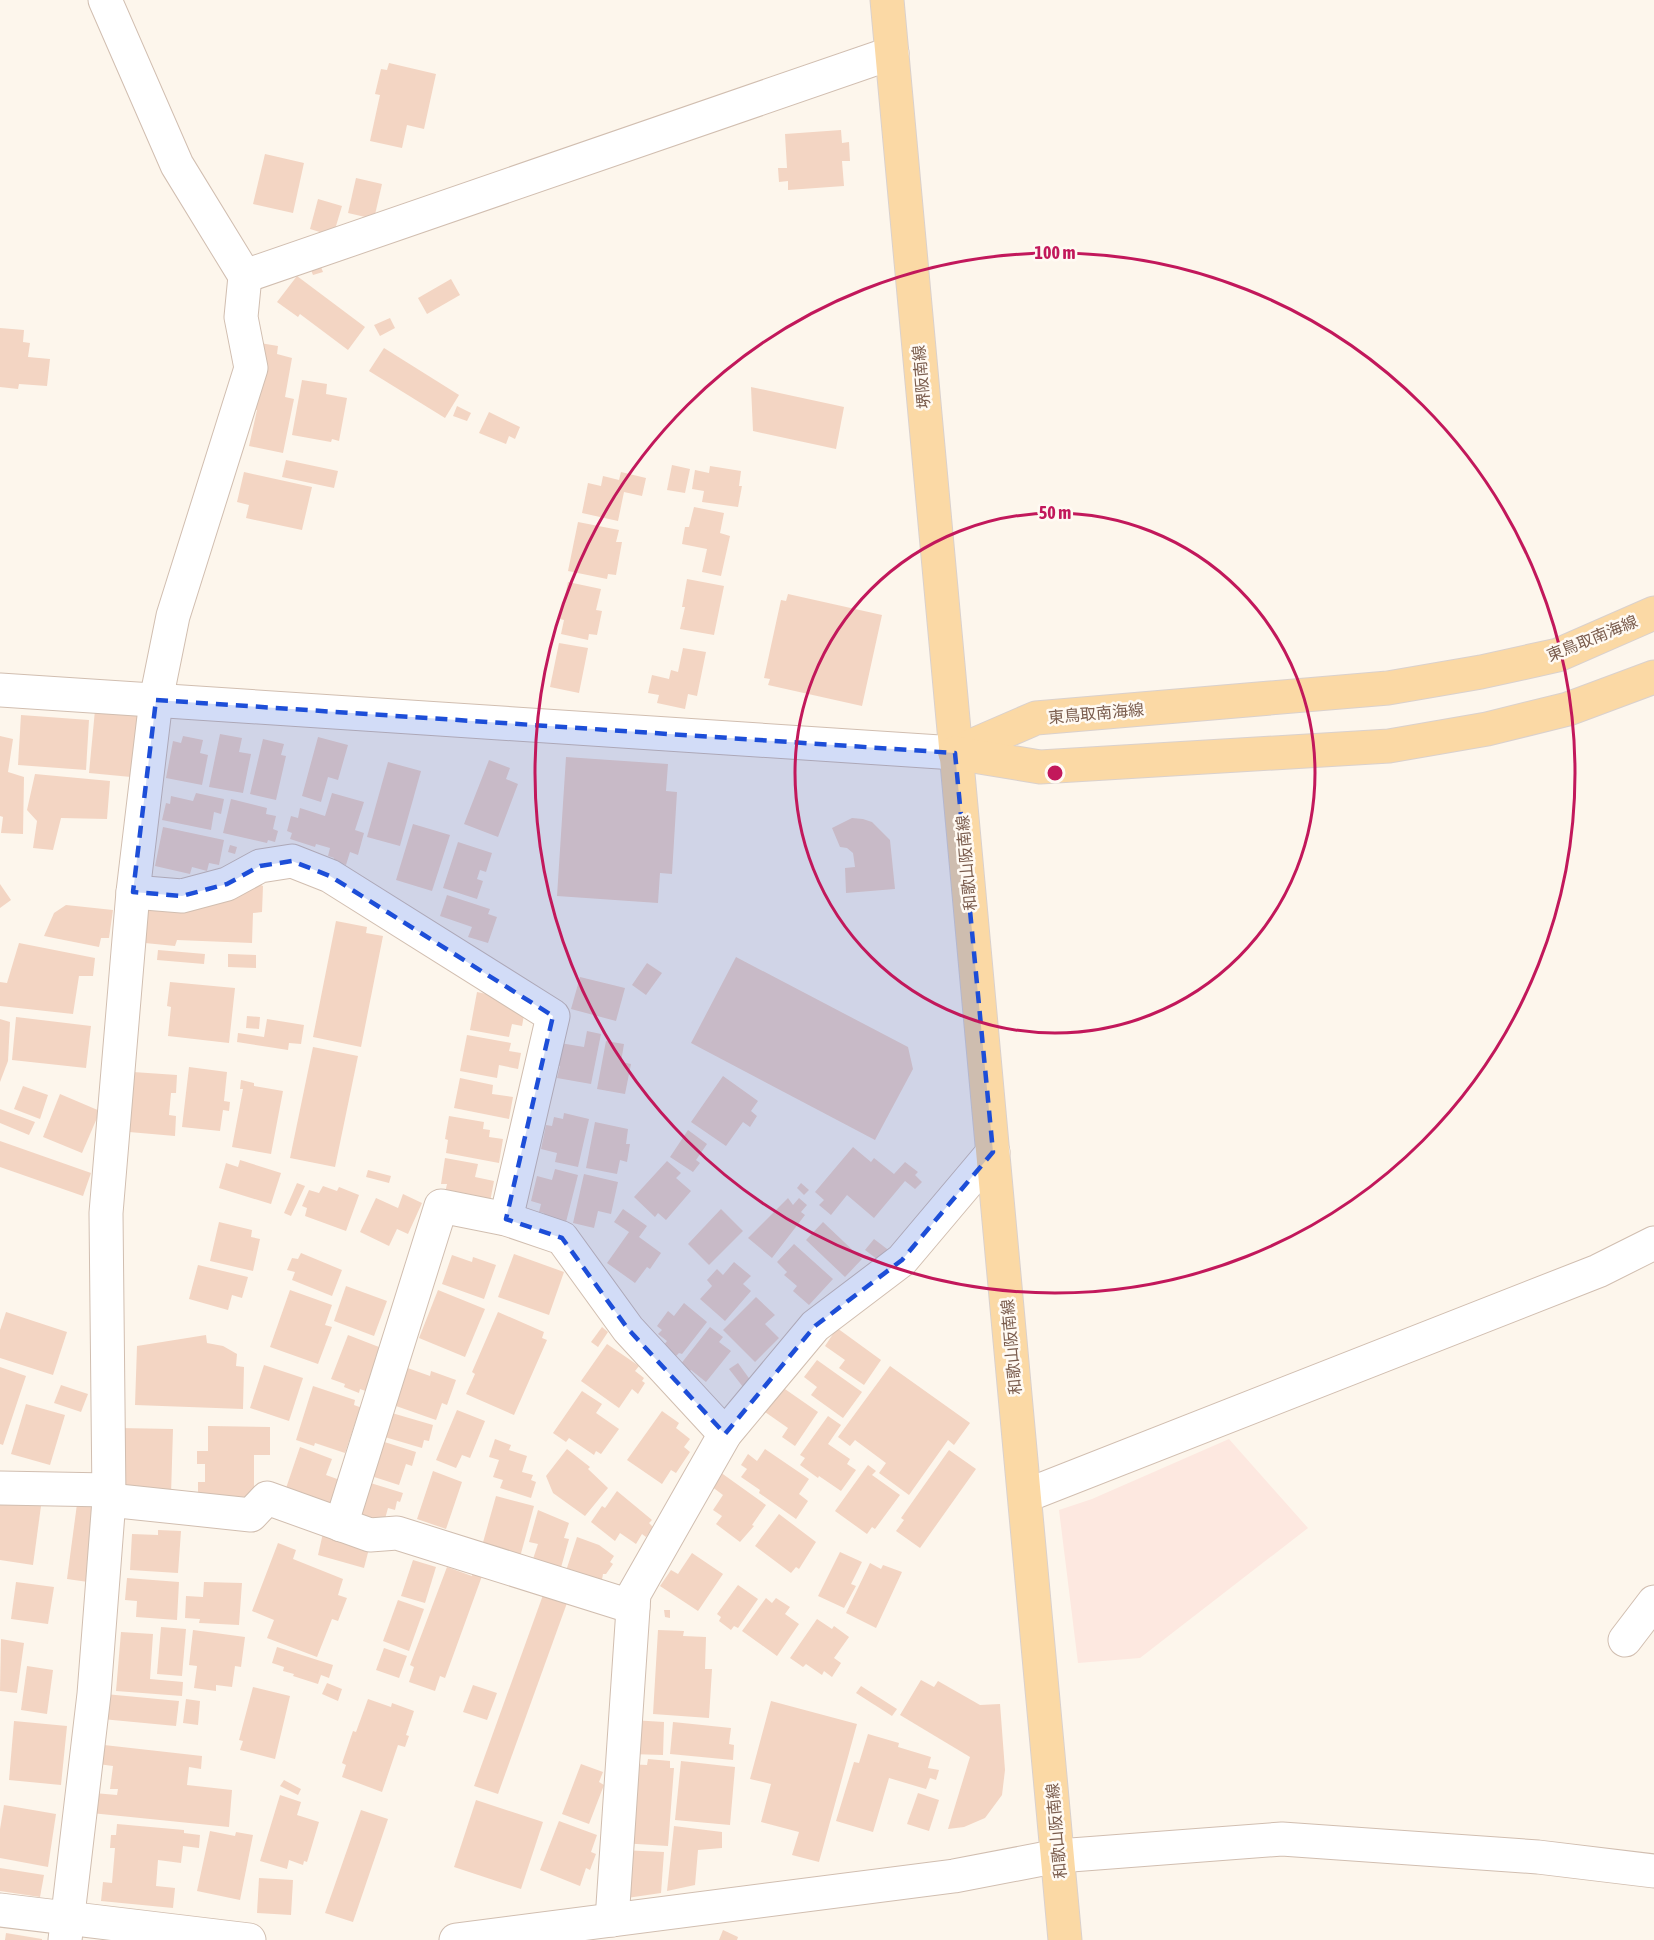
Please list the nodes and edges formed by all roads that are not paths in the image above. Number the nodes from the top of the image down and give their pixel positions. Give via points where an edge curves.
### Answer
1 (105, 0) edge
2 (887, 0) edge
3 (892, 53) junction
4 (245, 276) junction
5 (1654, 613) edge
6 (1654, 677) edge
7 (0, 690) edge
8 (156, 700) junction
9 (955, 753) junction
10 (133, 892) junction
11 (993, 1152) junction
12 (506, 1219) junction
13 (1654, 1243) edge
14 (725, 1434) junction
15 (0, 1488) edge
16 (109, 1495) junction
17 (1025, 1496) junction
18 (341, 1525) junction
19 (1654, 1602) edge
20 (633, 1607) junction
21 (1625, 1640) dead end
22 (1058, 1856) junction
23 (1654, 1871) edge
24 (0, 1910) edge
25 (612, 1920) junction
26 (67, 1929) edge
27 (249, 1940) edge
28 (456, 1940) edge
29 (1065, 1940) edge

1 - 4 street via 177,165
2 - 3 main road, 堺阪南線
3 - 4 street
3 - 9 main road, 堺阪南線
4 - 8 street via 242,317 251,368 173,616
5 - 9 main road, 東鳥取南海線 via 1558,655 1481,672 1388,688 1036,718
6 - 9 main road via 1568,709 1487,729 1389,746 1040,767
7 - 8 street
8 - 9 street
8 - 10 street
9 - 11 main road, 和歌山阪南線
10 - 12 street via 182,896 227,884 260,866 292,861 330,876 553,1016
10 - 16 street via 106,1213
11 - 14 street via 902,1260 815,1326
11 - 17 main road, 和歌山阪南線
12 - 14 street via 562,1238 627,1329
12 - 18 street via 441,1206
13 - 17 street via 1598,1271
14 - 20 street via 634,1594
15 - 16 street
16 - 18 street via 251,1515 267,1498
16 - 26 street via 94,1694
17 - 22 main road, 和歌山阪南線
18 - 20 street via 370,1535 397,1533
19 - 21 street
20 - 25 street
22 - 23 street via 1282,1839 1538,1857
22 - 25 street via 954,1876
22 - 29 main road, 和歌山阪南線
24 - 26 street
25 - 28 street
26 - 27 street

